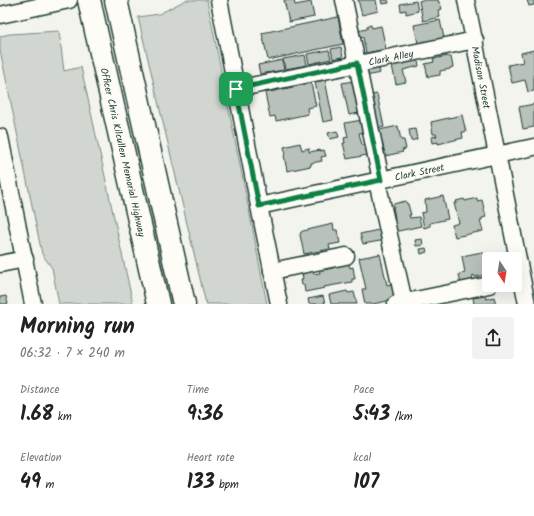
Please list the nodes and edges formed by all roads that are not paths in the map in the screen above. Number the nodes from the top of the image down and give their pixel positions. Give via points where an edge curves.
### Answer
1 (69, 0) edge
2 (89, 0) edge
3 (116, 0) edge
4 (219, 0) edge
5 (344, 0) edge
6 (466, 0) edge
7 (0, 15) edge
8 (475, 40) junction
9 (357, 63) junction
10 (236, 89) junction
11 (0, 137) edge
12 (534, 147) edge
13 (497, 155) junction
14 (379, 180) junction
15 (259, 206) junction
16 (513, 252) edge
17 (346, 256) dead end
18 (24, 259) junction
19 (0, 264) edge
20 (272, 271) junction
21 (482, 286) edge
22 (522, 290) edge
23 (400, 303) edge
24 (34, 304) edge
25 (158, 304) edge
26 (184, 304) edge
27 (279, 304) edge
28 (527, 304) edge

1 - 7 street
2 - 25 highway, Officer Chris Kilcullen Memorial Highway
3 - 26 highway
4 - 10 street
5 - 9 street
6 - 8 street, Madison Street
8 - 9 street, Clark Alley
8 - 13 street, Madison Street
9 - 10 street, Clark Alley
9 - 14 street
10 - 15 street
11 - 18 street
12 - 13 street, Clark Street
13 - 14 street, Clark Street
13 - 16 street, Madison Street
14 - 15 street, Clark Street
14 - 23 street
15 - 20 street
17 - 20 street
18 - 19 street
18 - 24 street
20 - 27 street
21 - 23 street
22 - 28 street, Madison Street

